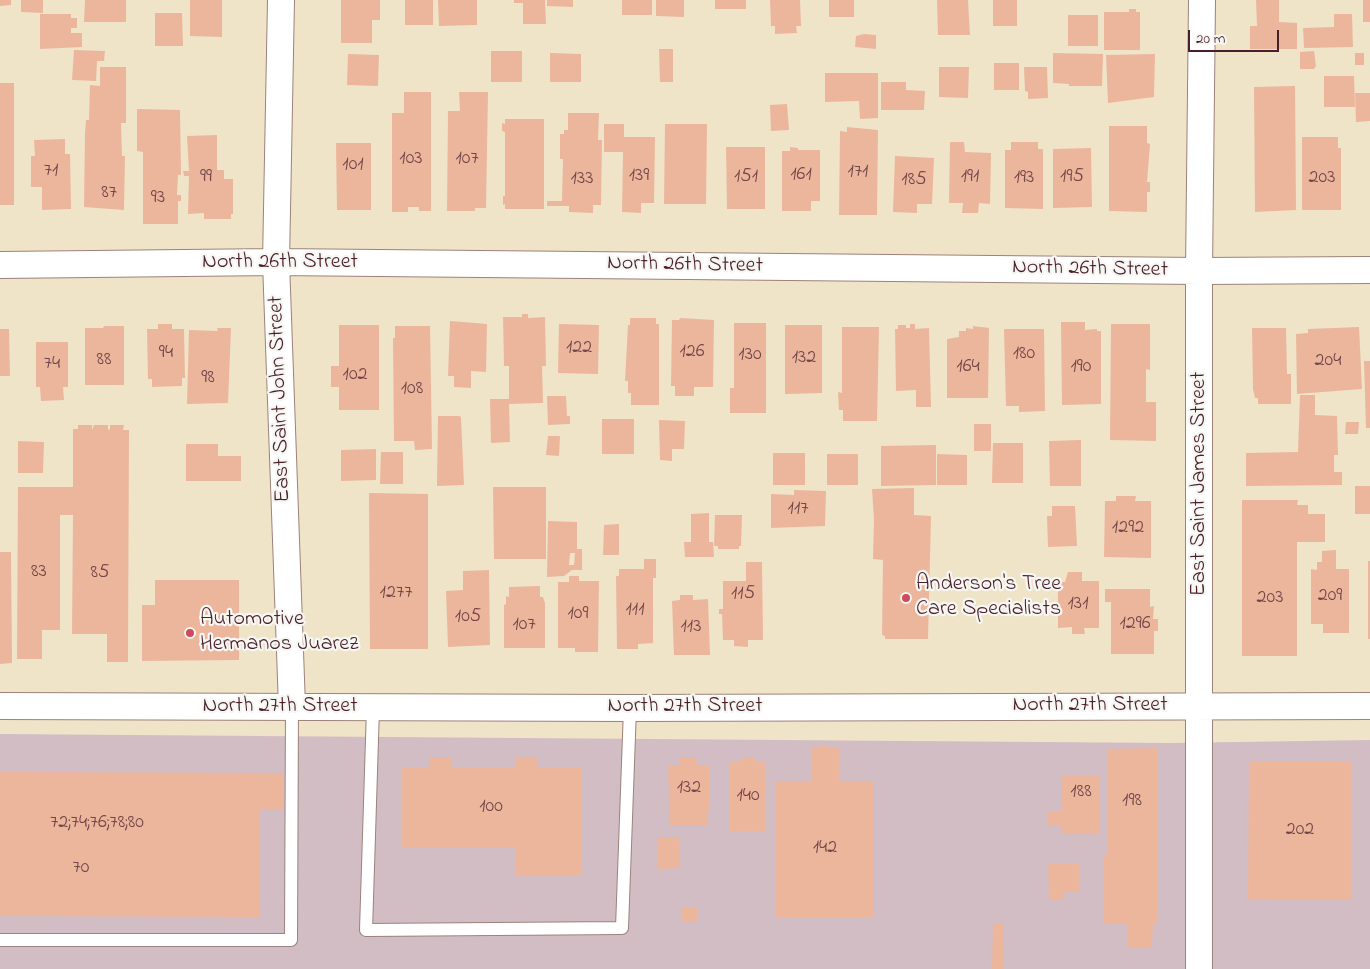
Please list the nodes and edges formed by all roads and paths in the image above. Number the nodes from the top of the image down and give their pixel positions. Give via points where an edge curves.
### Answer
1 (281, 0) edge
2 (1202, 0) edge
3 (276, 262) junction
4 (0, 265) edge
5 (1370, 270) edge
6 (1199, 271) junction
7 (0, 706) edge
8 (1200, 706) junction
9 (1370, 706) edge
10 (292, 707) junction
11 (373, 708) junction
12 (630, 708) junction
13 (0, 940) edge
14 (1199, 969) edge

1 - 3 street, East Saint John Street
2 - 6 street, East Saint James Street
3 - 4 street, North 26th Street
3 - 6 street, North 26th Street
3 - 10 street, East Saint John Street
5 - 6 street, North 26th Street
6 - 8 street, East Saint James Street
7 - 10 street, North 27th Street
8 - 9 street, North 27th Street
8 - 12 street, North 27th Street
8 - 14 street, East Saint James Street
10 - 11 street, North 27th Street
10 - 13 lane via 291,940
11 - 12 street, North 27th Street
11 - 12 lane via 366,930 622,928

